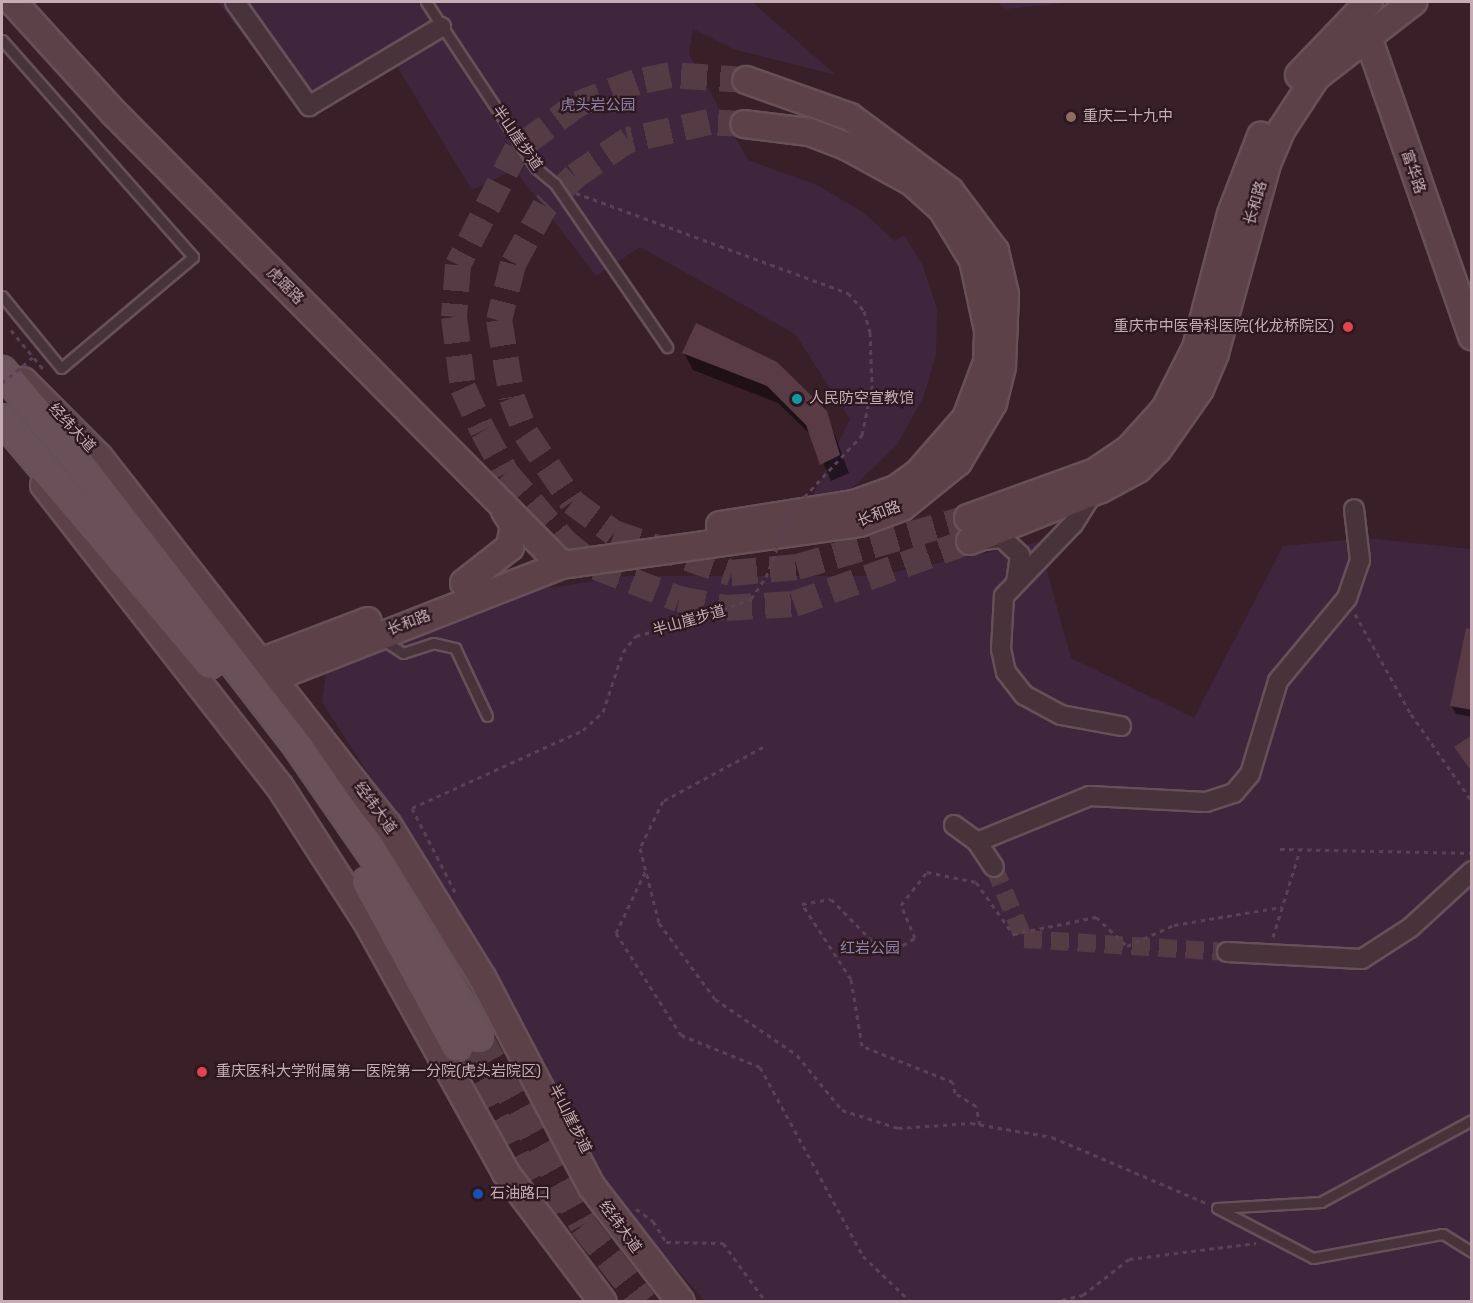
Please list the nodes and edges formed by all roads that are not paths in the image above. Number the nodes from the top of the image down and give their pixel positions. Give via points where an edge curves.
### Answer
1 (5, 2) edge
2 (13, 2) edge
3 (34, 2) edge
4 (235, 2) edge
5 (426, 2) edge
6 (1413, 2) edge
7 (2, 4) edge
8 (1365, 14) edge
9 (441, 27) junction
10 (2, 40) edge
11 (746, 80) tunnel mouth
12 (744, 124) tunnel mouth
13 (2, 296) edge
14 (1472, 303) edge
15 (1472, 336) edge
16 (667, 347) dead end
17 (2, 363) edge
18 (2, 371) edge
19 (2, 421) edge
20 (1092, 494) junction
21 (496, 498) junction
22 (1354, 508) dead end
23 (969, 529) junction
24 (562, 557) junction
25 (464, 583) junction
26 (1016, 583) junction
27 (376, 636) junction
28 (270, 669) junction
29 (487, 716) dead end
30 (1121, 726) dead end
31 (954, 825) dead end
32 (977, 842) junction
33 (994, 867) tunnel mouth
34 (1472, 872) edge
35 (1227, 952) tunnel mouth
36 (1472, 1119) edge
37 (1472, 1252) edge
38 (603, 1302) edge
39 (681, 1302) edge

1 - 7 lane
2 - 21 main road, 虎踞路 via 114,113
3 - 24 main road, 虎踞路 via 126,104
4 - 9 street via 309,106
5 - 9 lane, 半山崖步道
6 - 8 main road, 长和路
8 - 14 main road, 富华路
8 - 15 main road, 富华路
8 - 20 main road, 长和路 via 1282,129 1200,389 1180,422 1138,469
8 - 23 main road, 长和路 via 1303,69 1250,159 1196,348 1165,409 1129,449 1095,472
9 - 16 lane, 半山崖步道 via 536,168 555,184
10 - 13 lane via 193,257 61,368
11 - 24 main road, 长和路 via 850,117 950,191 972,217 995,251 1005,294 1007,327 993,402 958,462 902,507 859,524
12 - 24 main road, 长和路 via 809,132 846,146 912,183 942,210 973,260 982,296 987,362 977,399 919,472 885,493 854,504
17 - 28 main road, 经纬大道 via 99,457
18 - 19 main road via 69,450 299,748 381,867 467,1041 284,759 102,532
19 - 38 main road via 80,538 286,795 367,922 506,1173
20 - 23 main road, 长和路
20 - 26 street via 1074,524
21 - 24 main road, 虎踞路
21 - 25 main road via 514,525 513,540 493,566
22 - 32 street via 1360,560 1347,598 1278,681 1250,774 1234,794 1206,802 1090,796
23 - 26 street via 1002,538 1012,545 1020,555
24 - 25 main road, 长和路
24 - 27 main road, 长和路
25 - 28 main road, 长和路
26 - 30 street via 1004,596 1001,649 1006,672 1024,695 1062,716
27 - 28 main road, 长和路
27 - 29 lane via 404,653 434,643 455,648
28 - 39 main road, 经纬大道 via 388,825 439,903 592,1187
31 - 32 street
32 - 33 street
34 - 35 street via 1410,928 1362,959
36 - 37 lane via 1321,1202 1217,1208 1313,1258 1443,1234

